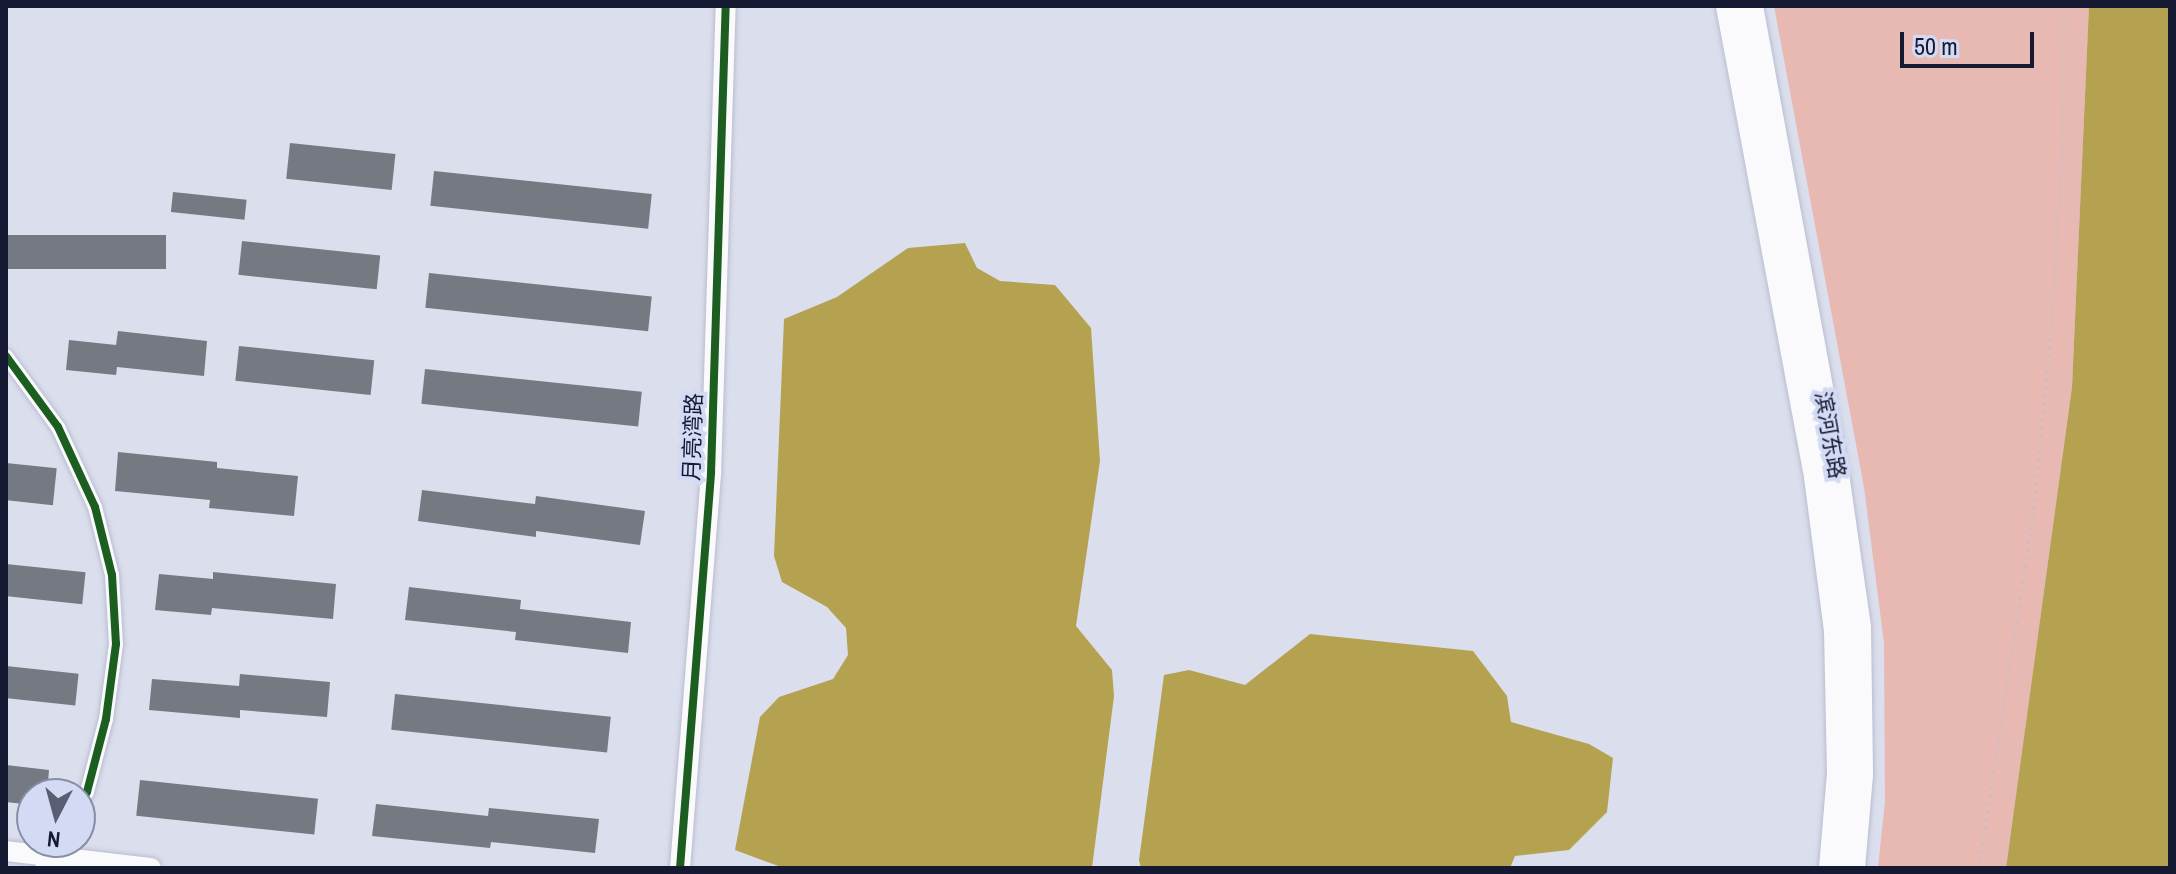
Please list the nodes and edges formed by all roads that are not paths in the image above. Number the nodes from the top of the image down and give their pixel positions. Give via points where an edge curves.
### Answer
1 (726, 6) edge
2 (1728, 6) edge
3 (1751, 6) edge
4 (6, 356) edge
5 (91, 778) edge
6 (73, 858) edge
7 (151, 868) edge
8 (680, 868) edge
9 (1831, 868) edge
10 (1853, 868) edge

1 - 8 street, 月亮湾路 via 711,473
2 - 9 main road, 滨河东路 via 1816,477 1836,630 1839,773
3 - 10 main road, 滨河东路 via 1837,474 1859,627 1861,775
4 - 5 street via 58,427 95,507 112,575 116,644 106,719
6 - 7 street

